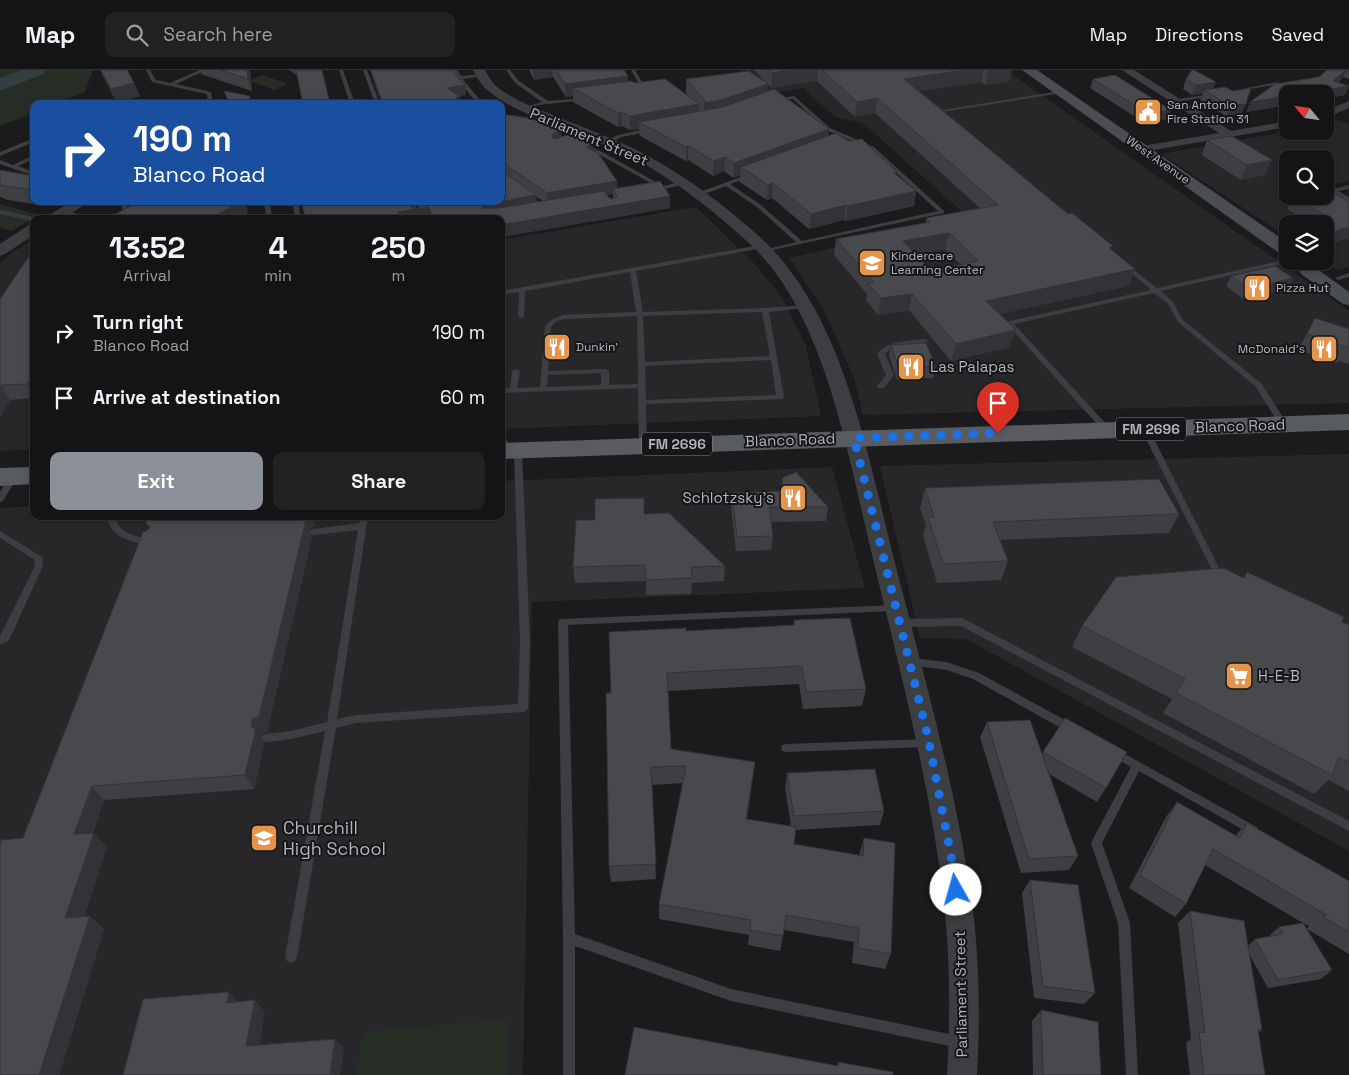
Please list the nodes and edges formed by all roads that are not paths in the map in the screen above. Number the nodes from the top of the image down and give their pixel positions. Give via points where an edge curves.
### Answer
1 (148, 70) edge
2 (204, 70) edge
3 (341, 70) edge
4 (365, 70) edge
5 (447, 70) edge
6 (508, 70) edge
7 (633, 70) edge
8 (1028, 70) edge
9 (1127, 70) edge
10 (480, 73) edge
11 (460, 78) junction
12 (1277, 83) edge
13 (170, 85) junction
14 (635, 91) edge
15 (1234, 91) edge
16 (1060, 92) junction
17 (1216, 94) edge
18 (596, 97) edge
19 (210, 100) edge
20 (351, 100) edge
21 (376, 100) edge
22 (478, 100) edge
23 (505, 100) edge
24 (1175, 100) junction
25 (766, 102) edge
26 (547, 103) junction
27 (1349, 104) edge
28 (514, 108) edge
29 (1334, 111) edge
30 (950, 120) edge
31 (1279, 126) edge
32 (656, 129) edge
33 (1229, 134) junction
34 (852, 139) junction
35 (573, 141) edge
36 (30, 142) edge
37 (607, 142) junction
38 (844, 142) edge
39 (1142, 149) junction
40 (0, 154) edge
41 (30, 159) edge
42 (0, 162) edge
43 (12, 167) junction
44 (30, 173) edge
45 (756, 173) edge
46 (684, 183) junction
47 (726, 184) junction
48 (1349, 187) edge
49 (664, 188) junction
50 (647, 191) edge
51 (699, 194) junction
52 (1349, 200) edge
53 (76, 205) edge
54 (296, 205) edge
55 (305, 209) edge
56 (64, 211) junction
57 (297, 211) junction
58 (56, 215) edge
59 (75, 215) edge
60 (298, 215) edge
61 (30, 231) edge
62 (801, 243) junction
63 (1279, 245) edge
64 (763, 249) junction
65 (0, 251) edge
66 (1121, 262) edge
67 (1279, 263) edge
68 (633, 270) junction
69 (1307, 270) edge
70 (1328, 270) edge
71 (1345, 279) edge
72 (522, 289) junction
73 (1155, 290) junction
74 (505, 292) edge
75 (1349, 300) edge
76 (804, 306) junction
77 (764, 310) junction
78 (640, 314) junction
79 (521, 316) dead end
80 (925, 341) edge
81 (774, 358) junction
82 (743, 359) junction
83 (719, 361) junction
84 (641, 364) junction
85 (744, 368) dead end
86 (720, 369) dead end
87 (516, 371) dead end
88 (545, 373) junction
89 (641, 386) junction
90 (881, 386) dead end
91 (604, 387) junction
92 (543, 390) junction
93 (513, 391) junction
94 (505, 392) edge
95 (641, 402) junction
96 (1349, 422) edge
97 (1283, 424) junction
98 (1144, 429) junction
99 (1108, 430) junction
100 (854, 438) junction
101 (643, 445) junction
102 (507, 447) edge
103 (16, 476) edge
104 (0, 499) edge
105 (111, 520) edge
106 (363, 521) edge
107 (313, 532) dead end
108 (0, 534) edge
109 (154, 542) edge
110 (1232, 578) edge
111 (898, 616) junction
112 (0, 642) edge
113 (909, 662) junction
114 (330, 726) junction
115 (1080, 733) edge
116 (266, 738) dead end
117 (929, 743) junction
118 (1104, 747) edge
119 (786, 748) dead end
120 (1137, 765) junction
121 (1349, 826) edge
122 (1264, 837) edge
123 (568, 938) junction
124 (291, 957) dead end
125 (964, 1044) junction
126 (569, 1075) edge
127 (962, 1075) edge
128 (1132, 1075) edge

1 - 13 lane via 154,81
2 - 13 lane
3 - 20 lane
4 - 21 lane
5 - 11 lane via 455,71
6 - 26 lane via 517,82
7 - 14 lane via 645,90
8 - 16 main road, West Avenue
9 - 24 street
10 - 11 lane
10 - 23 street, Parliament Street
11 - 22 lane
12 - 15 lane
13 - 19 lane via 209,93
16 - 30 lane via 939,111
16 - 39 main road, West Avenue
17 - 24 lane
18 - 26 lane
24 - 33 street
25 - 34 lane via 794,97 828,128
26 - 28 lane
27 - 29 street
28 - 37 street, Parliament Street
31 - 33 street
32 - 37 lane
33 - 39 street
34 - 38 lane
34 - 62 lane via 872,148 942,212
35 - 49 lane
36 - 40 lane
37 - 46 street, Parliament Street via 641,157
39 - 63 main road, West Avenue
41 - 43 lane
42 - 43 lane
43 - 44 lane
45 - 47 lane
46 - 49 lane
46 - 51 street, Parliament Street
47 - 51 lane
47 - 62 lane
48 - 52 lane via 1333,190
49 - 50 lane
51 - 64 street, Parliament Street
53 - 56 street
54 - 57 lane
55 - 57 lane
56 - 58 street
56 - 59 lane
57 - 60 lane
61 - 65 street
62 - 64 lane
64 - 68 lane
64 - 76 street, Parliament Street
66 - 73 lane
67 - 73 lane
68 - 72 lane
68 - 78 lane
69 - 75 main road
70 - 71 main road
72 - 74 lane
72 - 79 lane
73 - 97 lane via 1171,303 1180,321 1259,386
73 - 99 lane via 1009,323
76 - 77 lane
76 - 100 street, Parliament Street via 827,351
77 - 78 lane
77 - 81 lane
78 - 84 lane
78 - 88 lane via 555,320 548,326
80 - 90 lane via 883,350 881,354 890,376
81 - 82 lane
81 - 95 lane via 780,396
82 - 83 lane
82 - 85 lane
83 - 84 lane via 698,366
83 - 86 lane
84 - 89 lane
87 - 93 lane
88 - 91 lane via 605,370
88 - 92 lane
89 - 91 lane
89 - 95 lane
91 - 92 lane
92 - 93 lane
93 - 94 lane
95 - 101 lane
96 - 97 main road, Blanco Road / FM 2696
97 - 98 main road, Blanco Road / FM 2696
98 - 99 main road, Blanco Road / FM 2696
98 - 110 lane via 1216,570
99 - 100 main road, Blanco Road / FM 2696
100 - 101 main road, Blanco Road / FM 2696
100 - 111 street, Parliament Street
101 - 102 main road, Blanco Road / FM 2696
102 - 114 lane via 524,642 523,708 356,719
103 - 104 lane
105 - 109 lane via 126,537
106 - 107 lane
106 - 114 lane
108 - 112 lane via 39,559 38,568 5,638
111 - 113 street, Parliament Street
111 - 121 lane via 962,622
111 - 123 lane via 563,622
113 - 115 lane via 947,666 976,676
113 - 117 street, Parliament Street
114 - 116 lane
114 - 124 lane
117 - 119 lane
117 - 125 street, Parliament Street via 954,871 962,945
118 - 120 lane
120 - 122 lane
120 - 128 lane via 1096,842 1124,923
123 - 125 lane via 731,995
123 - 126 lane
125 - 127 street, Parliament Street

